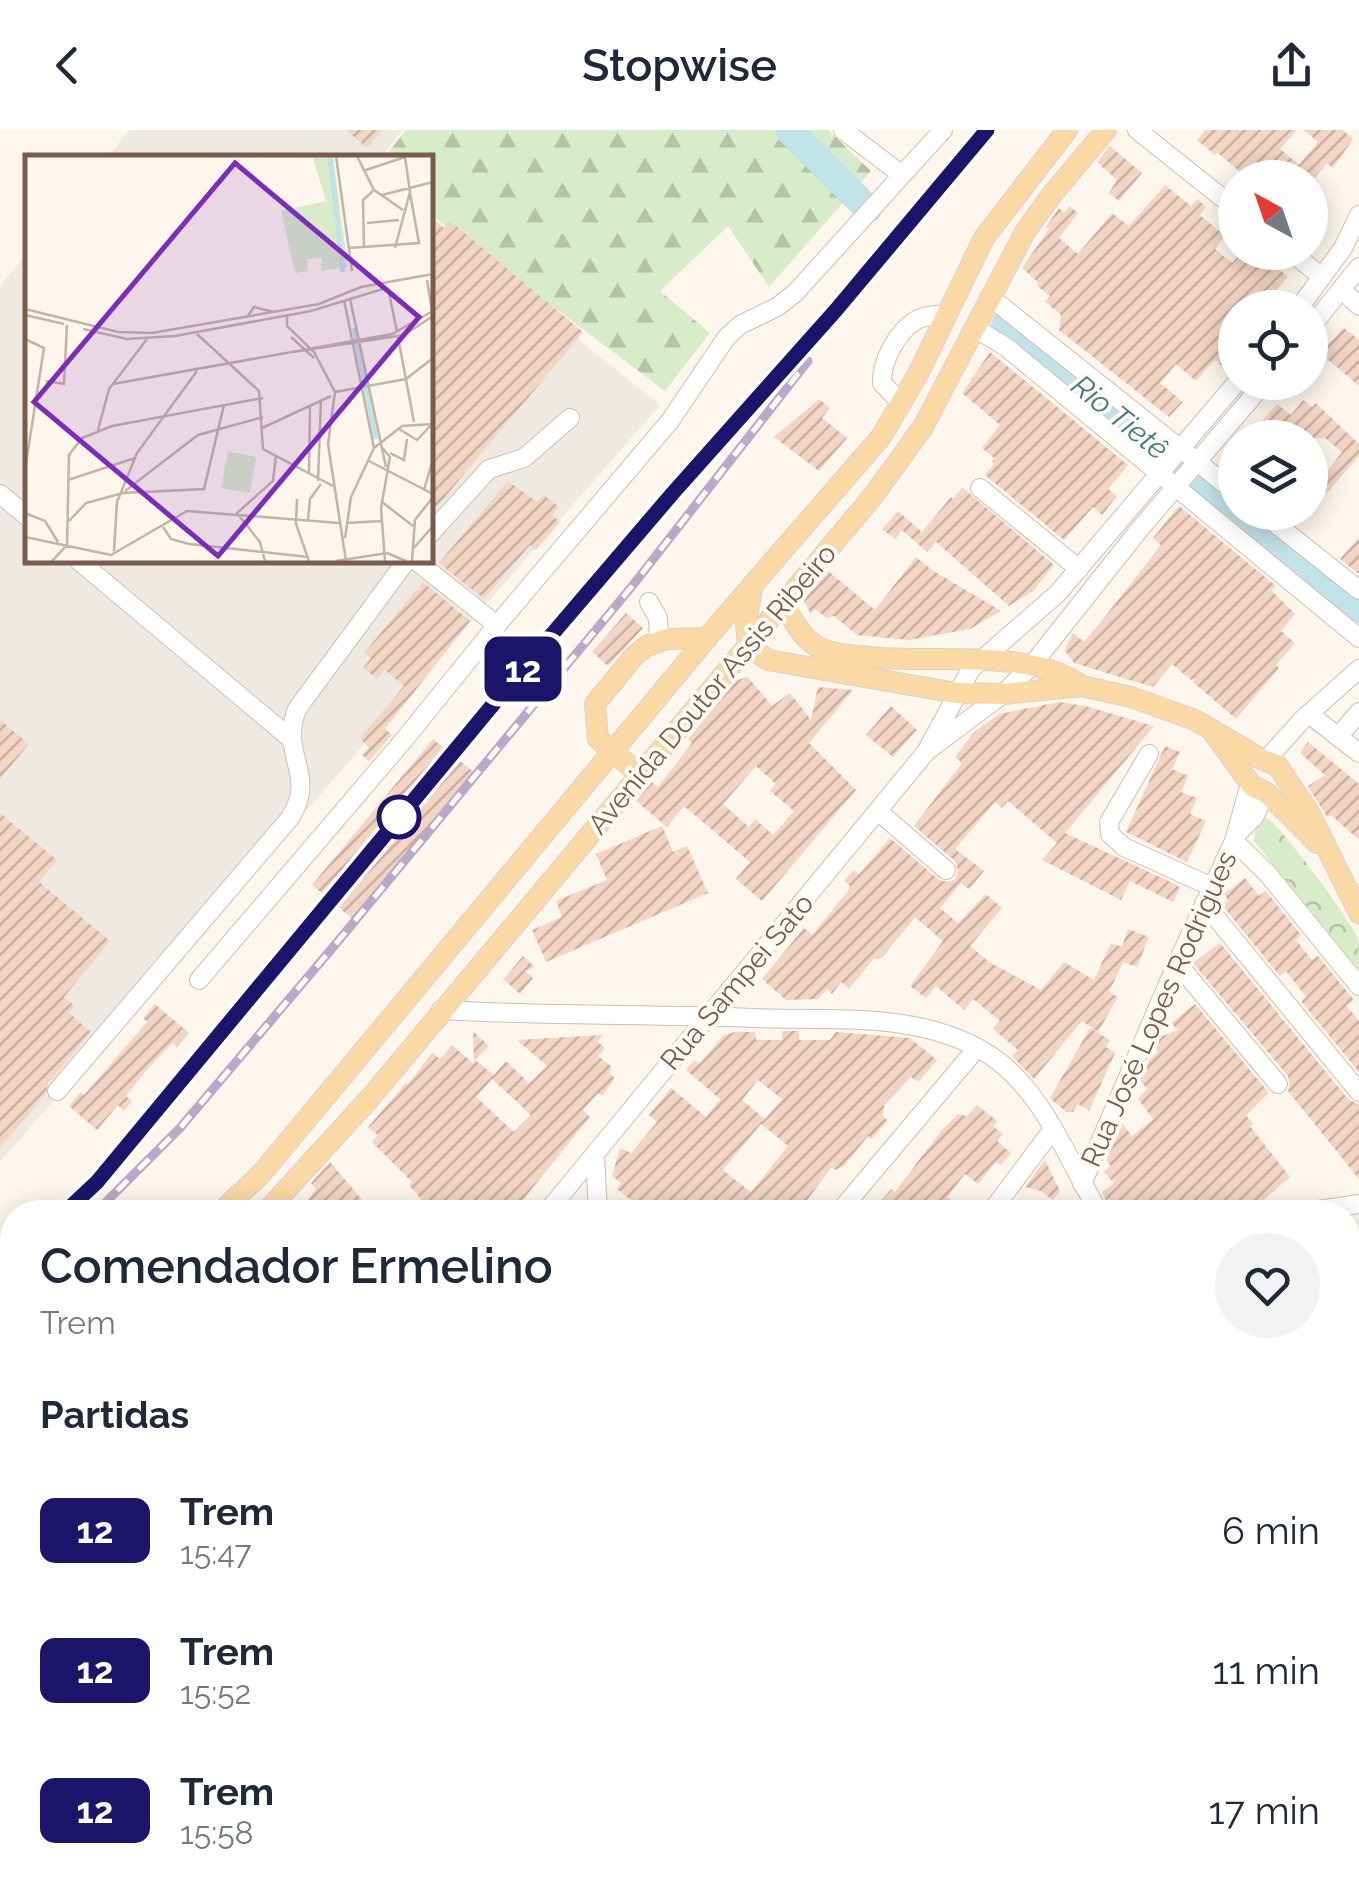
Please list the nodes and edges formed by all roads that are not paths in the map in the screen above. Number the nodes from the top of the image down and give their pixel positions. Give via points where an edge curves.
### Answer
1 (843, 130) edge
2 (943, 130) edge
3 (1068, 130) edge
4 (1106, 130) edge
5 (1138, 130) edge
6 (902, 175) junction
7 (1218, 194) edge
8 (1359, 216) edge
9 (1359, 267) edge
10 (1313, 270) edge
11 (1322, 277) junction
12 (960, 283) junction
13 (1312, 290) edge
14 (1342, 290) junction
15 (990, 297) junction
16 (1359, 306) edge
17 (1328, 307) edge
18 (946, 314) junction
19 (975, 328) junction
20 (1222, 400) edge
21 (1250, 400) edge
22 (902, 404) junction
23 (570, 418) dead end
24 (1180, 451) junction
25 (1197, 464) junction
26 (1162, 472) junction
27 (1218, 479) edge
28 (1178, 485) junction
29 (980, 488) dead end
30 (0, 494) edge
31 (25, 515) edge
32 (1284, 530) edge
33 (432, 532) edge
34 (80, 562) edge
35 (406, 562) edge
36 (418, 562) edge
37 (1079, 569) junction
38 (753, 585) junction
39 (1359, 590) edge
40 (1058, 592) junction
41 (650, 602) dead end
42 (784, 603) junction
43 (1078, 606) junction
44 (497, 625) junction
45 (708, 638) junction
46 (1359, 638) edge
47 (659, 640) junction
48 (748, 646) junction
49 (978, 661) junction
50 (1032, 665) junction
51 (1359, 669) edge
52 (1082, 686) junction
53 (956, 693) junction
54 (1002, 694) junction
55 (1358, 716) edge
56 (1305, 717) junction
57 (1211, 730) junction
58 (1338, 736) junction
59 (290, 738) junction
60 (926, 752) junction
61 (1359, 752) edge
62 (614, 754) junction
63 (1149, 754) dead end
64 (1273, 766) junction
65 (640, 774) junction
66 (1258, 788) junction
67 (878, 812) junction
68 (1236, 837) junction
69 (1329, 856) junction
70 (946, 870) dead end
71 (1208, 894) junction
72 (1359, 912) edge
73 (1177, 963) junction
74 (199, 980) dead end
75 (1359, 986) edge
76 (441, 1010) junction
77 (708, 1016) junction
78 (977, 1048) junction
79 (1278, 1084) dead end
80 (57, 1091) dead end
81 (1359, 1092) edge
82 (1053, 1129) junction
83 (595, 1155) junction
84 (1082, 1184) junction
85 (234, 1200) edge
86 (277, 1200) edge
87 (556, 1200) edge
88 (597, 1200) edge
89 (849, 1200) edge
90 (999, 1200) edge
91 (1091, 1200) edge

1 - 6 street
2 - 6 street
3 - 12 main road via 1000,213
4 - 15 main road, Avenida Doutor Assis Ribeiro via 1042,209
5 - 7 street
6 - 44 street via 795,294 726,338 670,420
8 - 11 street
9 - 14 street
10 - 11 street
11 - 13 street
12 - 15 main road
12 - 18 main road, Avenida Doutor Assis Ribeiro
14 - 16 street
14 - 17 street
15 - 19 main road, Avenida Doutor Assis Ribeiro
15 - 24 street
18 - 22 main road, Avenida Doutor Assis Ribeiro
18 - 22 street via 914,321 885,362 882,383
19 - 26 street
19 - 42 main road, Avenida Doutor Assis Ribeiro via 923,428
20 - 24 street, Rua Sampei Sato
21 - 25 street, Rua Sampei Sato
22 - 38 main road, Avenida Doutor Assis Ribeiro
23 - 33 street via 524,458 489,469
24 - 25 street
24 - 26 street, Rua Sampei Sato
25 - 27 street
25 - 28 street, Rua Sampei Sato
26 - 28 street
26 - 37 street, Rua Sampei Sato
28 - 43 street, Rua Sampei Sato
28 - 46 street
29 - 37 street
30 - 31 street
32 - 39 street
34 - 59 street
35 - 59 street via 298,709
36 - 44 street
37 - 40 street, Rua Sampei Sato
38 - 45 main road, Avenida Doutor Assis Ribeiro
38 - 48 main road
40 - 43 street
40 - 49 street, Rua Sampei Sato
41 - 47 street
42 - 48 main road, Avenida Doutor Assis Ribeiro
42 - 49 main road via 801,632 832,652
43 - 50 street, Rua Sampei Sato
44 - 74 street
45 - 47 main road
45 - 62 main road, Avenida Doutor Assis Ribeiro
47 - 62 main road via 636,655 595,704 595,733
48 - 53 main road via 768,660
48 - 65 main road, Avenida Doutor Assis Ribeiro
49 - 50 main road
49 - 53 street, Rua Sampei Sato
50 - 52 main road
50 - 54 street, Rua Sampei Sato
51 - 56 street
52 - 54 main road
52 - 57 main road via 1160,706
53 - 54 main road
53 - 60 street, Rua Sampei Sato
54 - 60 street, Rua Sampei Sato
55 - 58 street
56 - 58 street
56 - 64 street
57 - 64 main road
57 - 66 main road
58 - 61 street
59 - 80 street via 302,784 298,806
60 - 67 street, Rua Sampei Sato
62 - 65 main road
62 - 85 main road, Avenida Doutor Assis Ribeiro
63 - 71 street via 1109,822 1110,834
64 - 66 main road via 1276,788
64 - 66 main road via 1253,765
64 - 69 main road via 1310,814
65 - 76 main road, Avenida Doutor Assis Ribeiro
66 - 68 street, Rua José Lopes Rodrigues via 1238,819
66 - 69 main road
67 - 70 street
67 - 77 street, Rua Sampei Sato
68 - 71 street, Rua José Lopes Rodrigues
68 - 75 street
69 - 72 main road
71 - 73 street, Rua José Lopes Rodrigues
71 - 81 street
73 - 79 street
73 - 84 street, Rua José Lopes Rodrigues
76 - 77 street
76 - 86 main road, Avenida Doutor Assis Ribeiro
77 - 78 street via 859,1020 940,1034
77 - 83 street, Rua Sampei Sato
78 - 82 street via 1020,1082
78 - 89 street
82 - 84 street
82 - 90 street
83 - 87 street, Rua Sampei Sato
83 - 88 street
84 - 91 street

